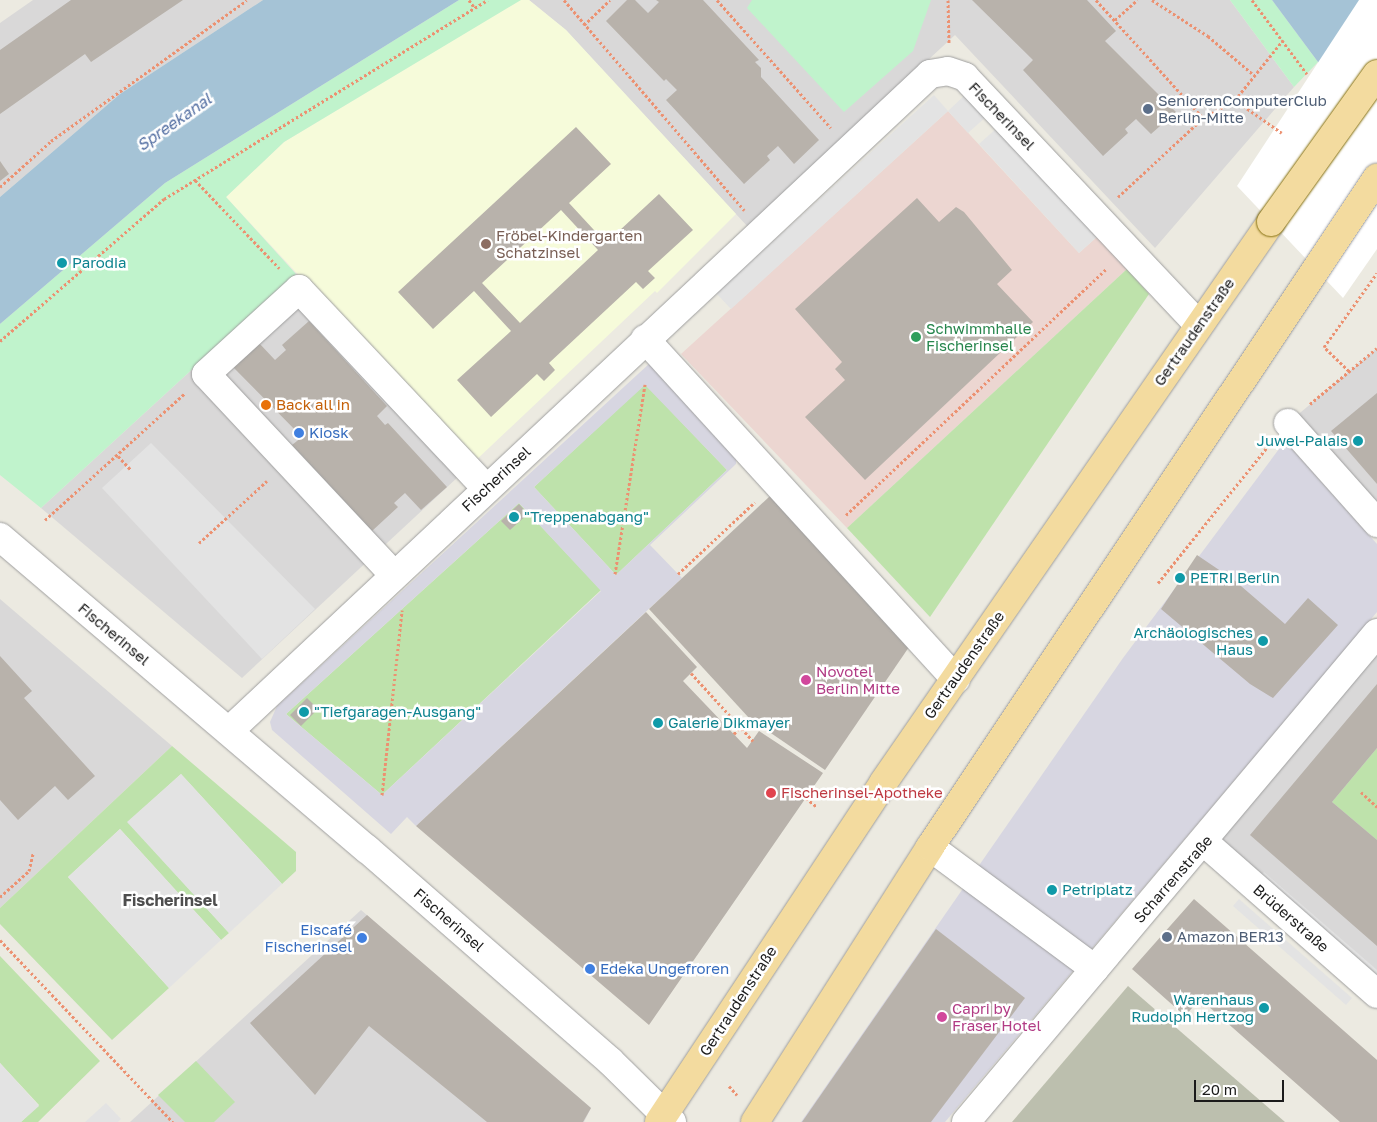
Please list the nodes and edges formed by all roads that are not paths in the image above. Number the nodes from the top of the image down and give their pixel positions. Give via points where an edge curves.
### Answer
1 (1377, 74) edge
2 (1377, 178) edge
3 (1199, 325) junction
4 (644, 339) junction
5 (1288, 422) road end
6 (486, 488) junction
7 (1377, 523) edge
8 (0, 537) edge
9 (394, 575) junction
10 (1377, 633) edge
11 (956, 678) junction
12 (229, 731) junction
13 (1204, 842) junction
14 (930, 847) junction
15 (1094, 969) junction
16 (1377, 994) edge
17 (665, 1119) edge
18 (755, 1122) edge
19 (966, 1122) edge

1 - 3 main road, Gertraudenstraße, bridge
2 - 14 main road via 1314,267
3 - 4 street, Fischerinsel via 965,77 948,71 930,74 916,83
3 - 11 main road, Gertraudenstraße
4 - 6 street, Fischerinsel
4 - 11 street
5 - 7 street
6 - 9 street, Fischerinsel
6 - 9 street via 298,289 206,374
8 - 12 street, Fischerinsel
9 - 12 street, Fischerinsel
10 - 13 street, Scharrenstraße
11 - 17 main road, Gertraudenstraße via 755,972
12 - 17 street, Fischerinsel via 570,1026
13 - 15 street, Scharrenstraße
13 - 16 street, Brüderstraße
14 - 15 street
14 - 18 main road
15 - 19 street, Scharrenstraße

